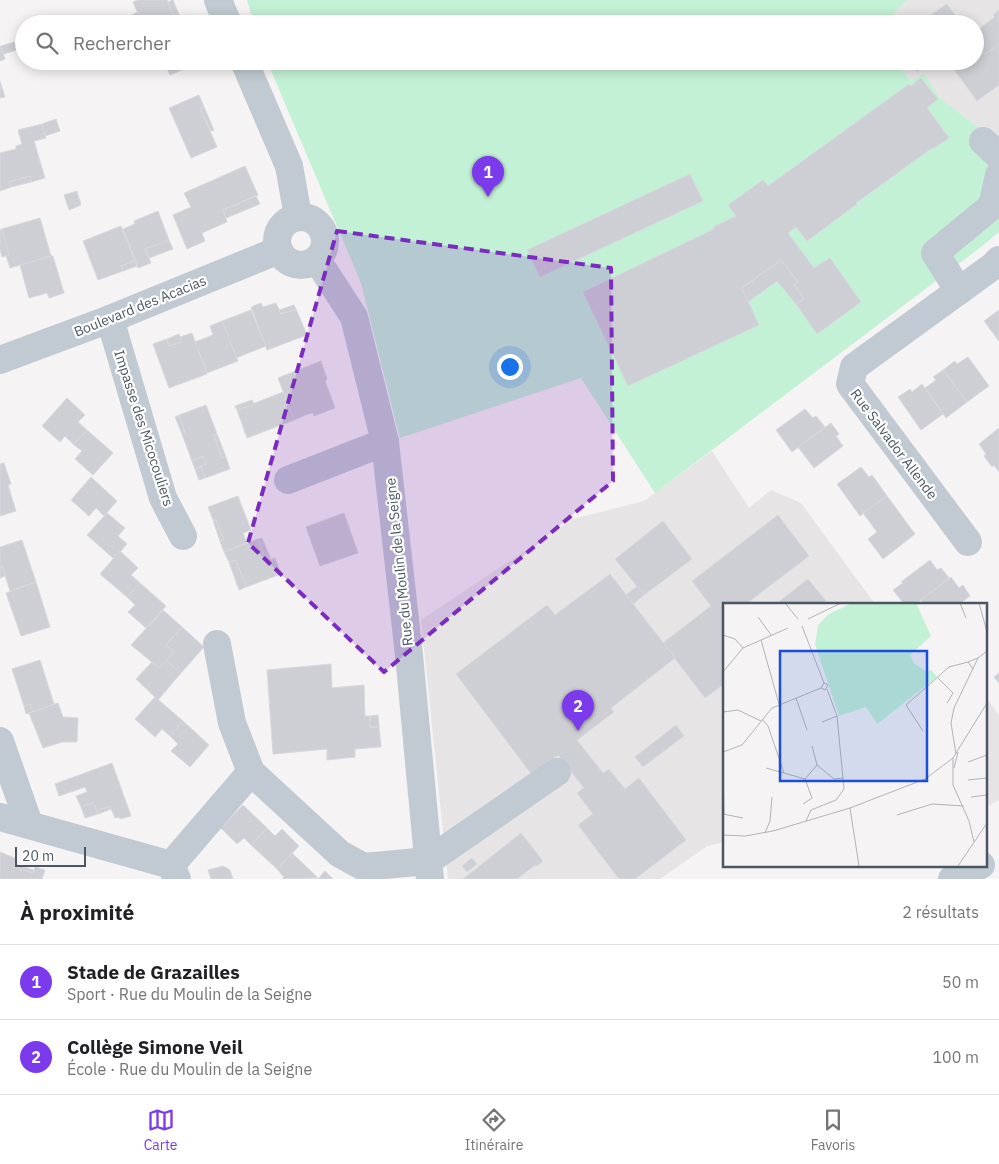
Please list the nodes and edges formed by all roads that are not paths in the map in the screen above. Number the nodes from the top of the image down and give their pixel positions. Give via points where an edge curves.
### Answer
1 (218, 0) edge
2 (224, 15) edge
3 (248, 70) edge
4 (999, 175) edge
5 (298, 216) junction
6 (279, 250) junction
7 (317, 260) junction
8 (999, 260) edge
9 (958, 291) junction
10 (110, 319) junction
11 (0, 360) edge
12 (385, 442) junction
13 (288, 480) dead end
14 (183, 536) dead end
15 (968, 542) dead end
16 (217, 644) dead end
17 (0, 741) edge
18 (251, 772) junction
19 (557, 772) dead end
20 (0, 817) edge
21 (28, 824) junction
22 (999, 855) edge
23 (986, 862) edge
24 (979, 866) edge
25 (429, 870) edge
26 (174, 872) edge
27 (952, 879) edge

1 - 2 street
3 - 5 street via 289,166
4 - 9 street via 992,206 935,253
5 - 6 street via 282,226 277,239
5 - 7 street via 315,220 324,232 324,248
6 - 7 street via 286,260 294,264 307,265
6 - 10 street, Boulevard des Acacias
7 - 12 street, Rue du Moulin de la Seigne via 354,317
8 - 9 street, Rue Salvador Allende
9 - 15 street, Rue Salvador Allende via 854,367 850,384
10 - 11 street, Boulevard des Acacias
10 - 14 street, Impasse des Micocouliers via 163,498
12 - 13 street
12 - 25 street, Rue du Moulin de la Seigne
16 - 18 street via 232,723
17 - 21 street
18 - 25 street via 340,854 364,866
18 - 26 street
19 - 25 street
20 - 21 street
21 - 26 street
22 - 23 street
24 - 27 street

